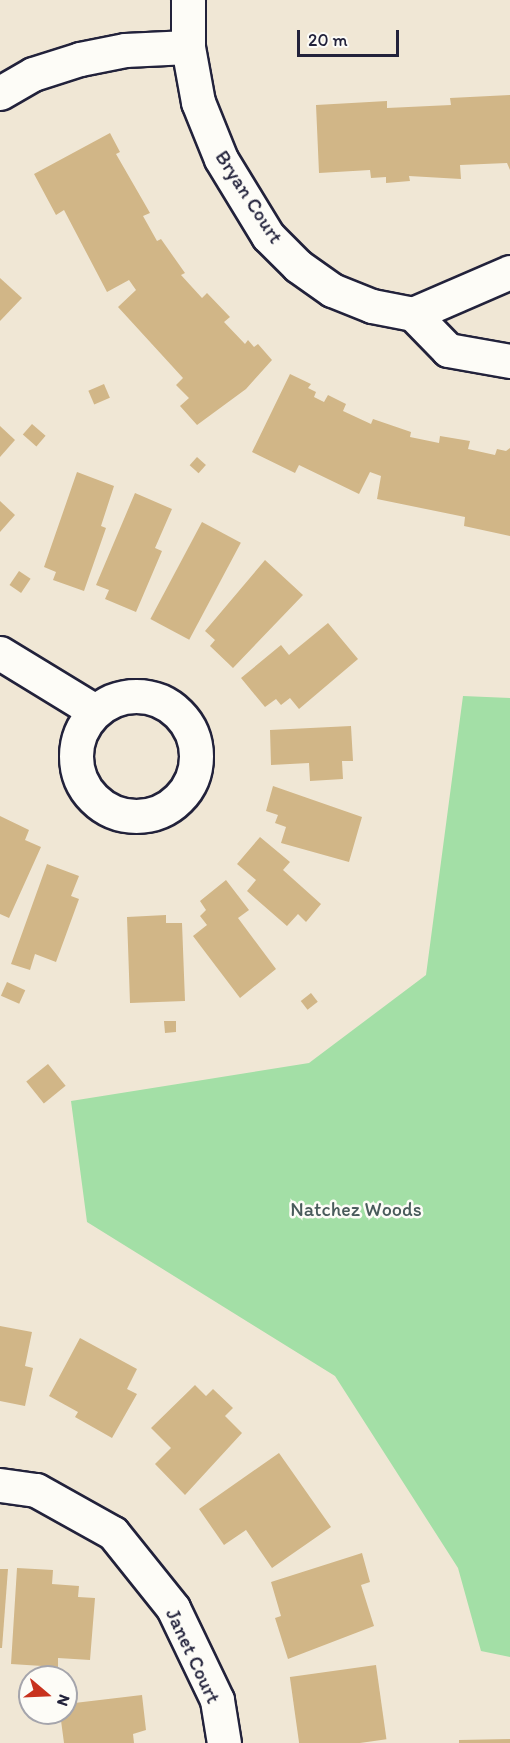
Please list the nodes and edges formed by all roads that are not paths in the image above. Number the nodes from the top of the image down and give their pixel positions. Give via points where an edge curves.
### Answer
1 (188, 0) edge
2 (188, 47) junction
3 (0, 93) edge
4 (510, 272) edge
5 (413, 314) junction
6 (510, 361) edge
7 (0, 653) edge
8 (95, 711) dead end
9 (0, 1485) edge
10 (224, 1743) edge

1 - 2 street, Bryan Court
2 - 3 street via 125,50 80,59 33,74
2 - 5 street, Bryan Court via 198,102 221,159 268,236 298,266 332,290 372,306
4 - 5 street
5 - 6 street via 448,350
7 - 8 street
9 - 10 street, Janet Court via 36,1490 113,1533 173,1608 217,1700

